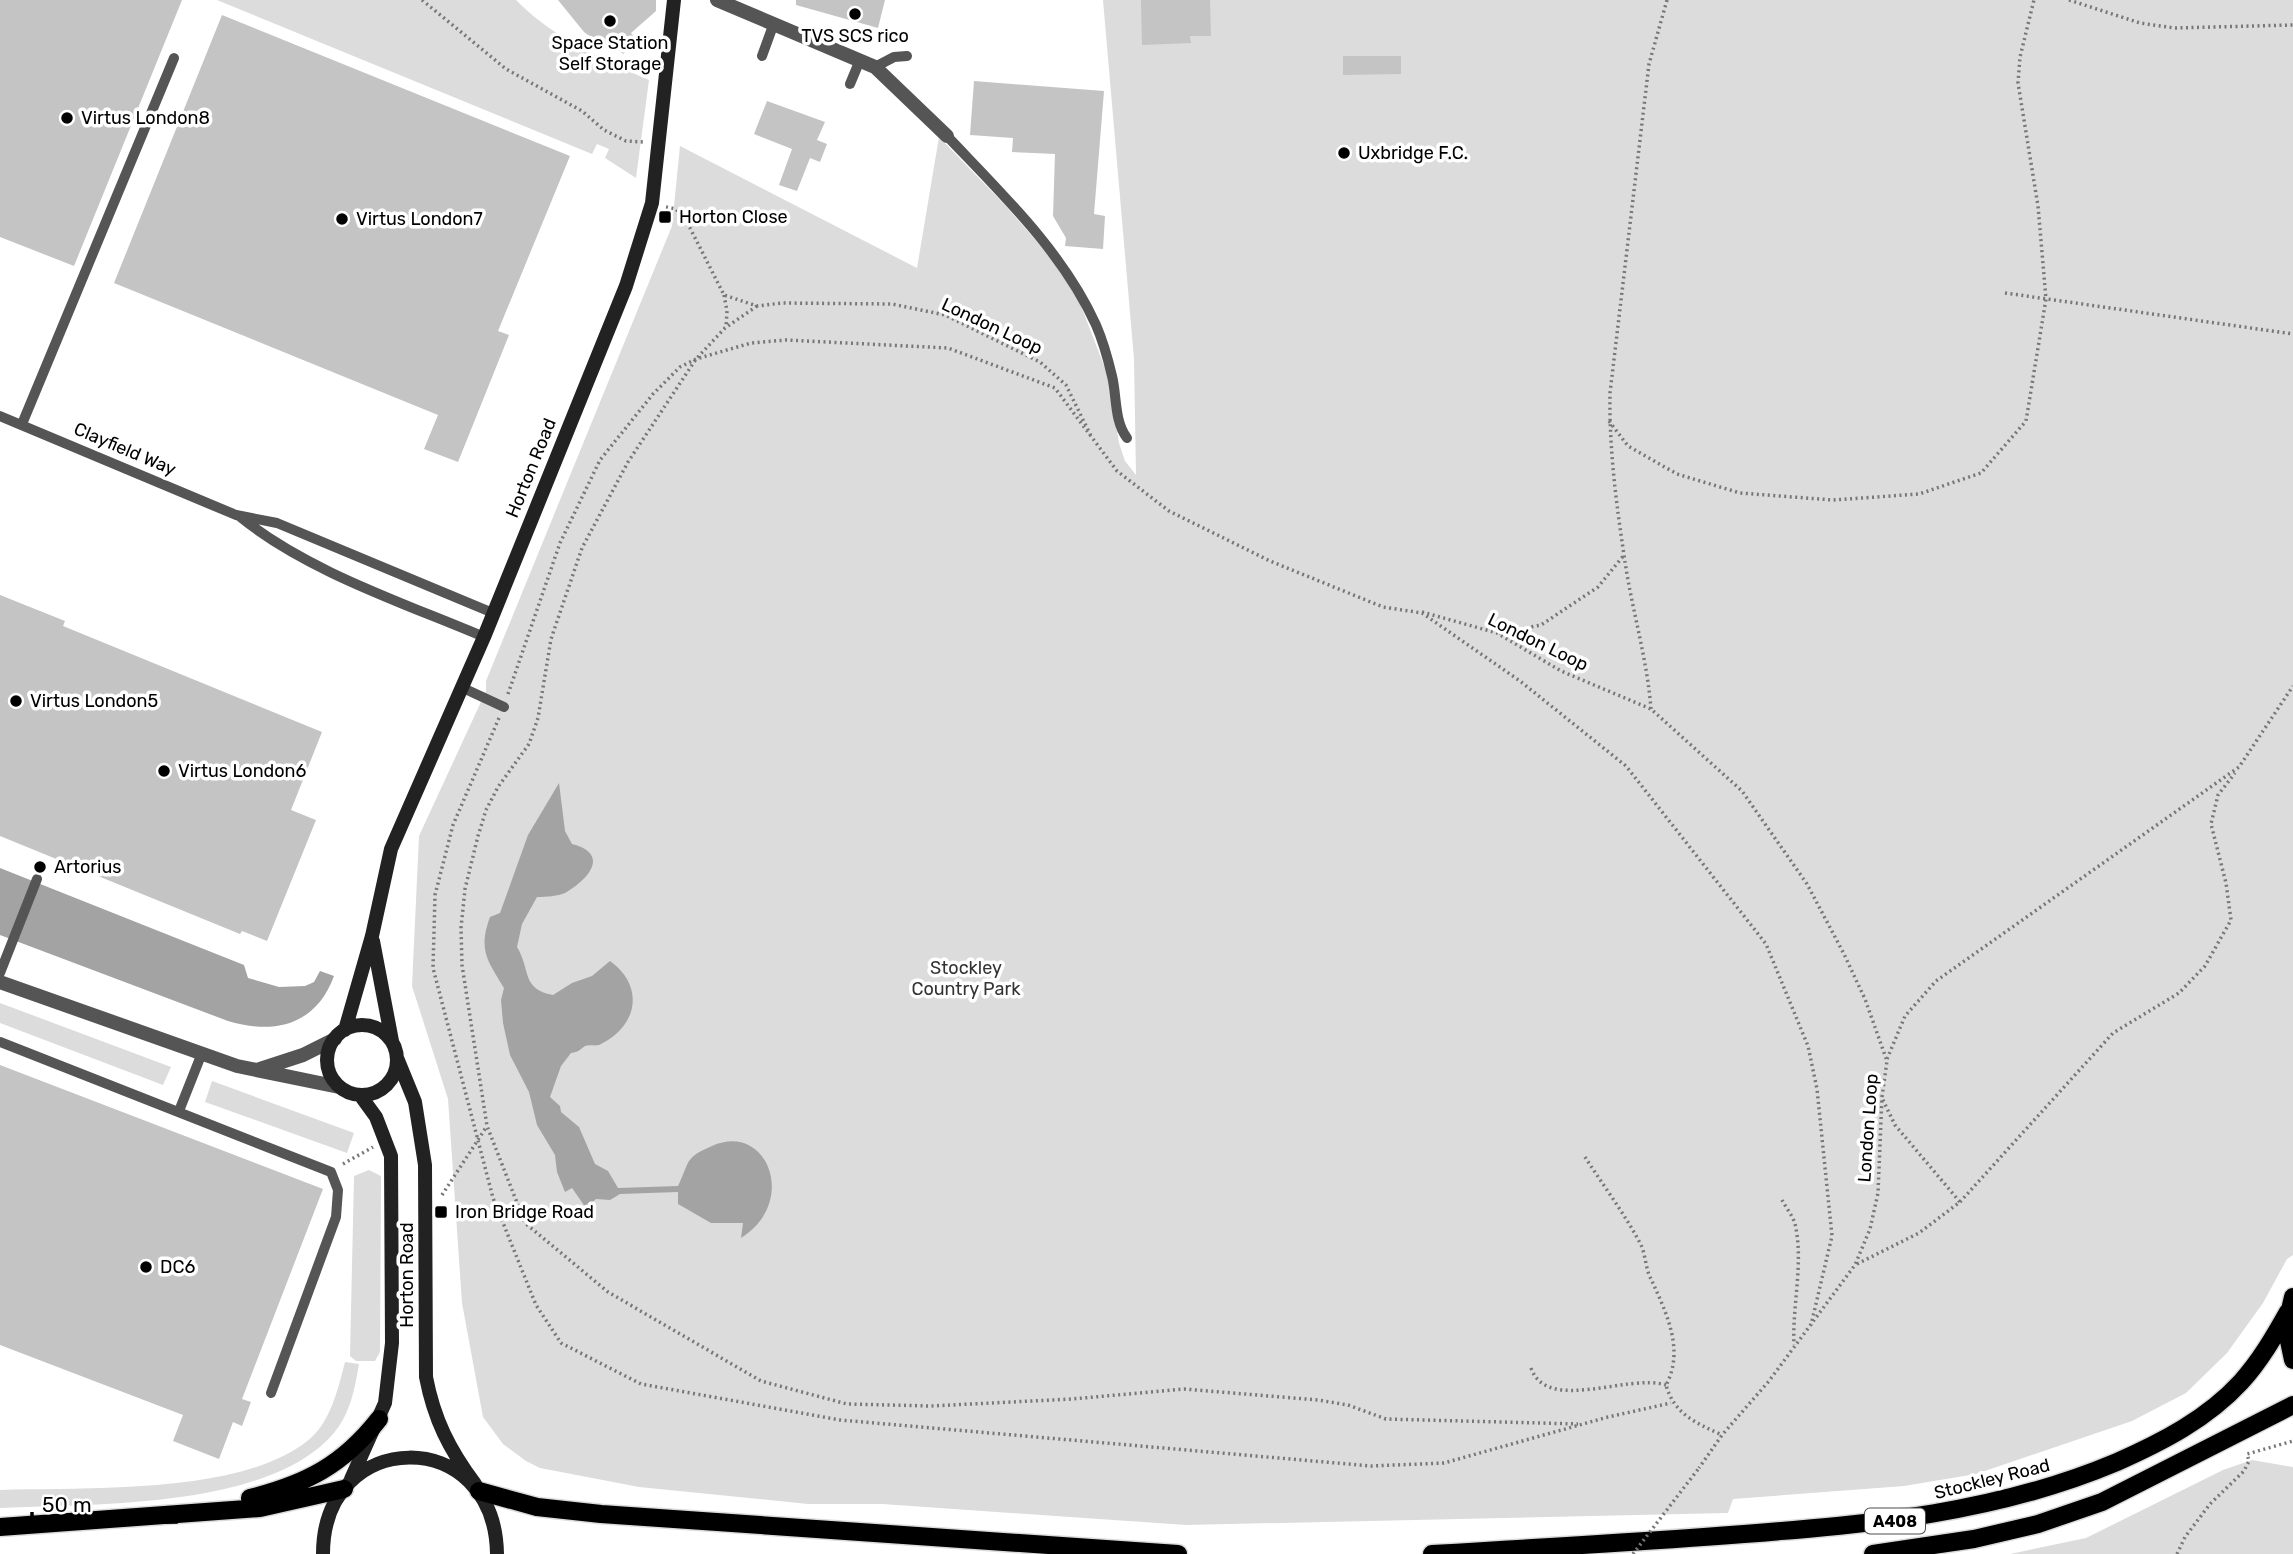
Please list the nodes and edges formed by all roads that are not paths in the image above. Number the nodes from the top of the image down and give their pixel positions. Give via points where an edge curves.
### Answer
1 (674, 0) edge
2 (717, 0) edge
3 (774, 23) junction
4 (907, 56) dead end
5 (762, 57) dead end
6 (174, 58) dead end
7 (860, 60) junction
8 (875, 66) junction
9 (850, 84) dead end
10 (947, 136) joint
11 (0, 415) edge
12 (22, 424) junction
13 (1127, 438) dead end
14 (236, 515) junction
15 (493, 613) junction
16 (484, 637) junction
17 (463, 688) junction
18 (504, 707) road end
19 (37, 879) dead end
20 (372, 936) junction
21 (0, 973) edge
22 (0, 982) edge
23 (340, 1034) junction
24 (0, 1042) edge
25 (392, 1042) junction
26 (202, 1053) junction
27 (397, 1058) junction
28 (258, 1070) junction
29 (339, 1087) junction
30 (360, 1095) junction
31 (179, 1111) junction
32 (2290, 1305) edge
33 (2293, 1360) edge
34 (271, 1393) dead end
35 (2293, 1405) edge
36 (379, 1419) junction
37 (348, 1484) junction
38 (477, 1488) junction
39 (168, 1516) junction
40 (0, 1527) edge
41 (323, 1554) edge
42 (497, 1554) edge
43 (1178, 1554) edge
44 (1432, 1554) edge
45 (1873, 1554) edge

1 - 15 street, Horton Road via 651,211 626,286
2 - 3 street
3 - 5 lane
3 - 7 street
4 - 8 lane
6 - 12 lane
7 - 8 street
7 - 9 lane
8 - 10 street
10 - 13 lane via 1007,198 1073,278 1097,327 1112,376 1120,426
11 - 12 lane, Clayfield Way
12 - 14 lane, Clayfield Way
14 - 15 lane via 276,523
14 - 16 lane via 265,538 348,579
15 - 16 street, Horton Road
16 - 17 street, Horton Road
17 - 18 lane
17 - 20 street, Horton Road via 405,810 391,849
19 - 21 lane
20 - 23 street, Horton Road
20 - 25 street, Horton Road
22 - 26 street
23 - 25 street via 356,1026 372,1027
23 - 28 street via 303,1055
23 - 29 street via 327,1060
24 - 31 lane
25 - 27 street
26 - 28 street
26 - 31 lane
27 - 30 street via 386,1086
27 - 38 street, Horton Road via 420,1119 425,1165 426,1377 435,1419
28 - 29 street
29 - 30 street
30 - 36 street, Horton Road via 386,1138 393,1171 392,1343 389,1386
31 - 34 lane via 331,1172 338,1190 336,1217
32 - 33 main road via 2286,1338
32 - 44 main road, Stockley Road / A408 via 2271,1343 2247,1374 2199,1418 2130,1456 2021,1496 1967,1510 1868,1525
35 - 45 main road, A408 via 2102,1502 1974,1539
36 - 37 street, Horton Road
36 - 39 main road via 359,1445 307,1481
37 - 38 street via 385,1460 415,1456 455,1469
37 - 39 main road via 260,1508
37 - 41 street, Horton Road via 327,1522
38 - 42 street, Horton Road via 494,1522
38 - 43 main road via 537,1507 601,1514
39 - 40 main road

